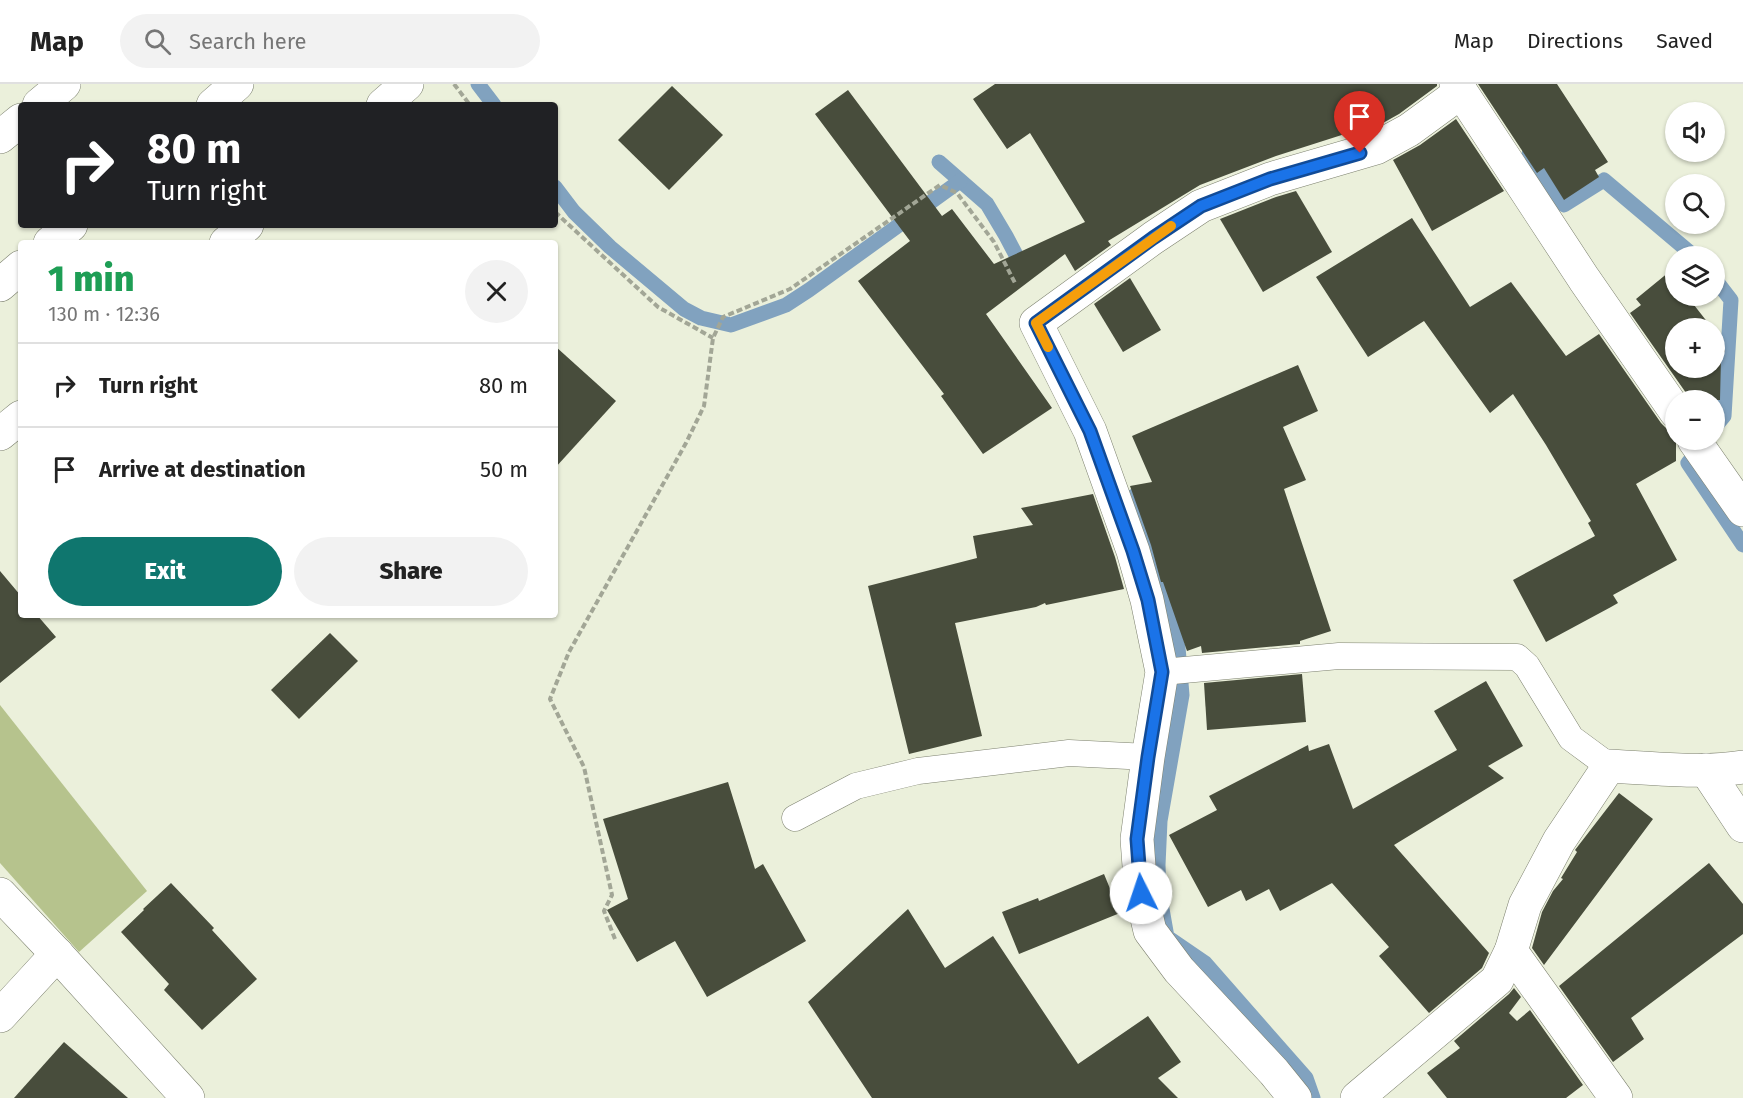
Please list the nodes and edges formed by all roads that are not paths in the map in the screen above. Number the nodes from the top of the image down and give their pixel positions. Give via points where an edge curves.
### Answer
1 (64, 84) edge
2 (237, 84) edge
3 (1458, 88) edge
4 (43, 102) edge
5 (216, 102) edge
6 (18, 122) edge
7 (0, 137) edge
8 (68, 228) edge
9 (244, 228) edge
10 (54, 240) edge
11 (230, 240) edge
12 (18, 270) edge
13 (0, 285) edge
14 (1665, 396) edge
15 (18, 419) edge
16 (0, 434) edge
17 (1701, 450) edge
18 (1743, 510) edge
19 (1162, 672) junction
20 (1148, 757) junction
21 (1609, 766) junction
22 (1743, 766) edge
23 (1706, 770) junction
24 (795, 818) dead end
25 (1743, 826) edge
26 (0, 894) edge
27 (1511, 951) junction
28 (57, 954) junction
29 (0, 1016) edge
30 (188, 1098) edge
31 (1294, 1098) edge
32 (1357, 1098) edge
33 (1616, 1098) edge

1 - 4 main road
2 - 5 main road
3 - 14 main road
3 - 19 main road via 1408,130 1376,148 1270,179 1201,206 1036,323 1090,431 1148,600
6 - 7 main road
8 - 10 main road
9 - 11 main road
12 - 13 main road
15 - 16 main road
17 - 18 main road
19 - 20 main road
19 - 21 lane via 1339,656 1517,657 1527,666 1571,738
20 - 24 lane via 1069,753 918,771 856,786
20 - 31 main road via 1137,839 1141,893 1150,931 1179,970
21 - 23 main road
21 - 27 main road via 1559,841 1526,905
22 - 23 main road
23 - 25 main road
26 - 28 main road
27 - 32 main road via 1497,980
27 - 33 main road
28 - 29 main road
28 - 30 main road

